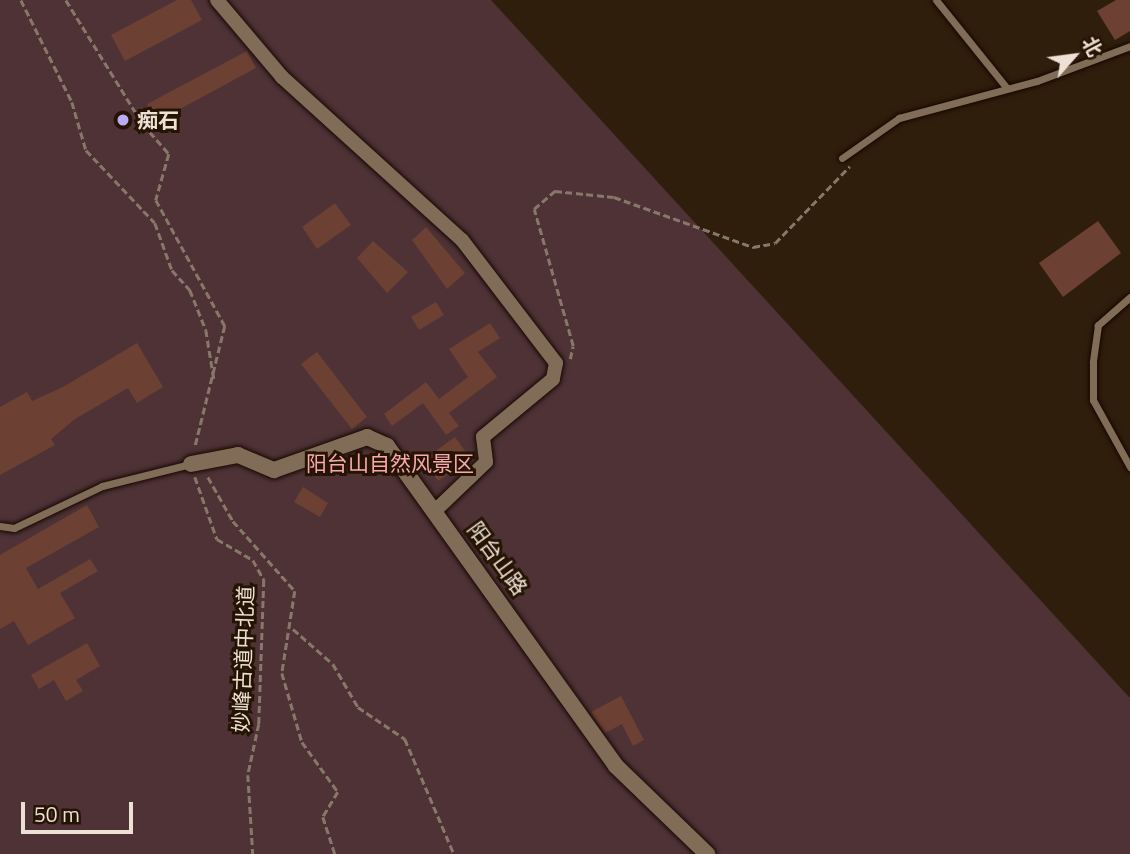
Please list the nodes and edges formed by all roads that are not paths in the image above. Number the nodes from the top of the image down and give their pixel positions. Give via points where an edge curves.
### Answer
1 (217, 0) edge
2 (936, 0) edge
3 (1130, 46) edge
4 (1006, 87) junction
5 (842, 158) dead end
6 (1130, 296) edge
7 (197, 463) joint
8 (1130, 467) edge
9 (437, 509) junction
10 (0, 526) edge
11 (707, 854) edge

1 - 9 street via 282,76 463,240 556,363 553,379 483,437 486,462
2 - 4 lane
3 - 4 lane
4 - 5 lane via 899,118
6 - 8 lane via 1098,325 1093,400
7 - 9 street, 阳台山路 via 238,455 274,470 367,437 387,446
7 - 10 lane via 102,486 13,528
9 - 11 street, 阳台山路 via 611,758

